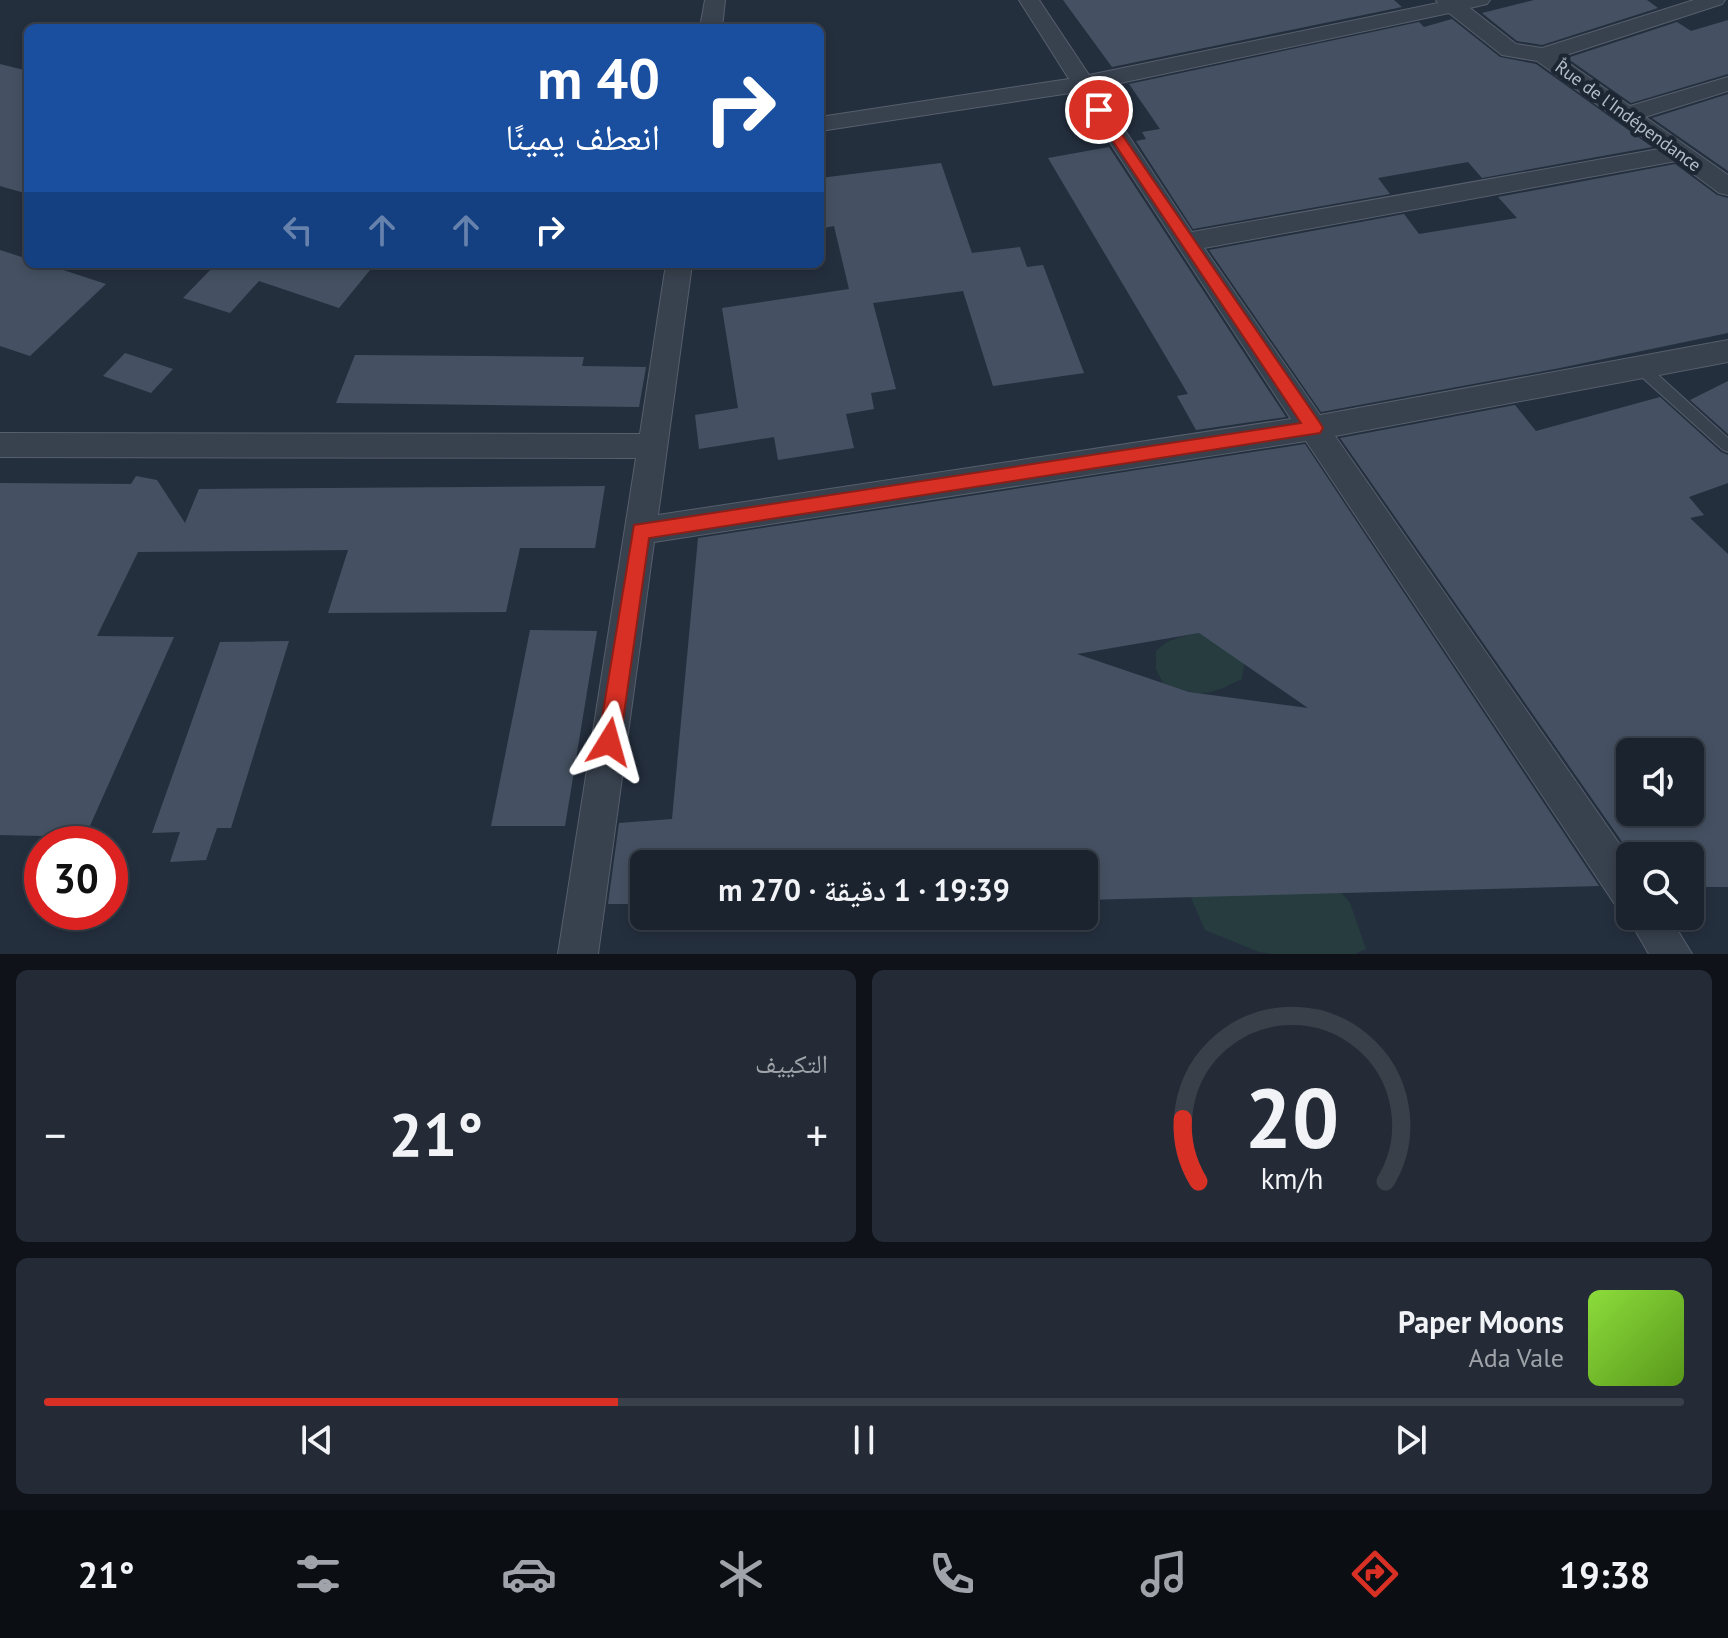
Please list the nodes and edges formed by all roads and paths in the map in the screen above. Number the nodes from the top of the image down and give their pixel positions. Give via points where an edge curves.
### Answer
1 (715, 0) edge
2 (1029, 0) edge
3 (1480, 0) edge
4 (1715, 0) edge
5 (1451, 4) edge
6 (712, 24) edge
7 (1543, 55) junction
8 (1081, 84) junction
9 (1725, 89) edge
10 (1627, 115) junction
11 (824, 123) edge
12 (1679, 153) junction
13 (1728, 187) edge
14 (1186, 242) junction
15 (678, 268) edge
16 (1728, 351) edge
17 (1640, 367) junction
18 (1314, 428) junction
19 (0, 445) edge
20 (653, 446) junction
21 (1728, 446) edge
22 (640, 531) junction
23 (1616, 871) edge
24 (1656, 930) edge
25 (578, 954) edge
26 (1672, 954) edge

1 - 6 street
2 - 8 street
3 - 5 street
4 - 7 street
5 - 7 street, ٌRue de l'Indépendance via 1510,50
5 - 8 street
7 - 10 street, ٌRue de l'Indépendance
8 - 11 street
8 - 14 street
9 - 10 street
10 - 12 street, ٌRue de l'Indépendance
12 - 13 street, ٌRue de l'Indépendance
12 - 14 street
14 - 18 street
15 - 20 street
16 - 17 street
17 - 18 street
17 - 21 lane
18 - 22 street
18 - 23 street
19 - 20 street
20 - 22 street
22 - 25 street
24 - 26 street

